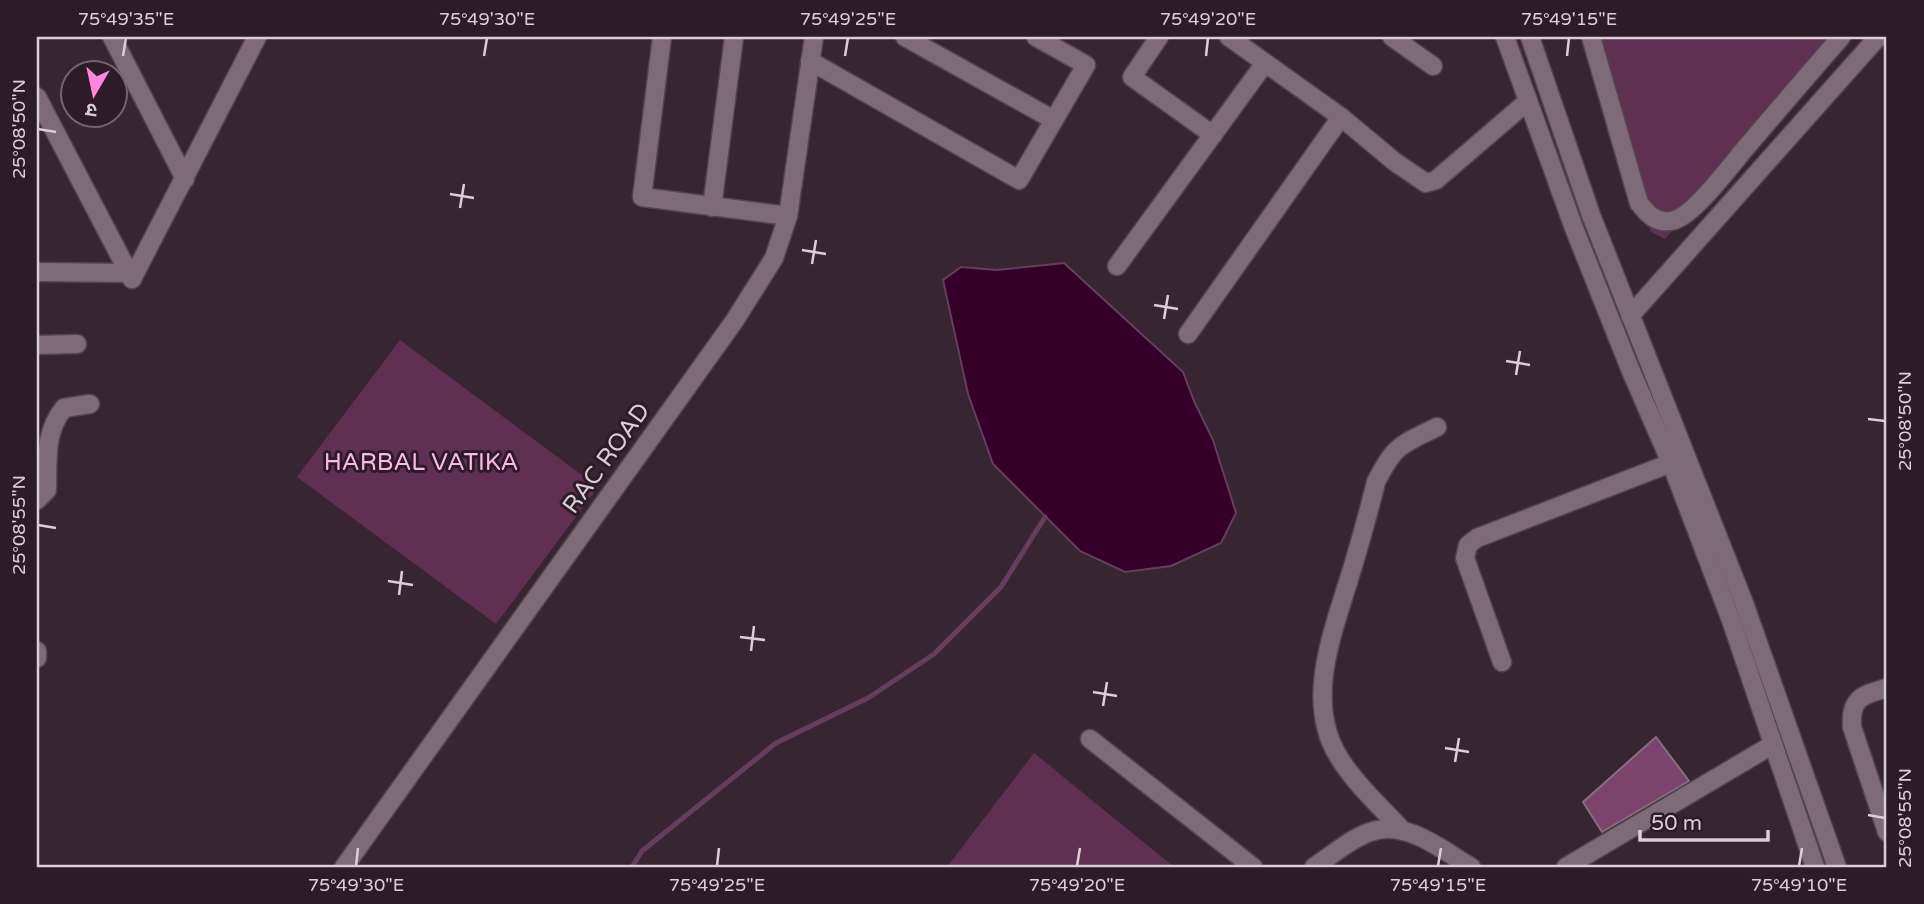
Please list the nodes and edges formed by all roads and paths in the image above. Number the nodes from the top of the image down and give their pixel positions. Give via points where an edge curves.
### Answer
1 (112, 37) edge
2 (237, 37) edge
3 (257, 37) edge
4 (662, 37) edge
5 (734, 37) edge
6 (814, 37) edge
7 (905, 37) edge
8 (1036, 37) edge
9 (1159, 37) edge
10 (1392, 37) edge
11 (1505, 37) edge
12 (1530, 37) edge
13 (1591, 37) edge
14 (1840, 37) edge
15 (1878, 37) edge
16 (1234, 38) edge
17 (248, 55) junction
18 (810, 61) junction
19 (1265, 63) junction
20 (1433, 66) dead end
21 (37, 97) edge
22 (1528, 102) junction
23 (1340, 117) junction
24 (1054, 120) junction
25 (1213, 135) junction
26 (185, 179) junction
27 (712, 206) junction
28 (788, 216) junction
29 (1116, 266) dead end
30 (37, 272) edge
31 (129, 273) junction
32 (1630, 316) junction
33 (1188, 334) dead end
34 (77, 344) dead end
35 (37, 345) edge
36 (90, 404) dead end
37 (1437, 427) dead end
38 (1671, 463) junction
39 (37, 500) edge
40 (37, 651) edge
41 (37, 658) edge
42 (1502, 662) dead end
43 (1887, 688) edge
44 (1090, 739) dead end
45 (1772, 745) junction
46 (1403, 831) junction
47 (1887, 832) edge
48 (1245, 865) edge
49 (344, 867) edge
50 (1314, 867) edge
51 (1471, 867) edge
52 (1566, 867) edge
53 (1815, 867) edge
54 (1837, 867) edge

1 - 26 street
2 - 17 street
3 - 17 street
4 - 27 street via 642,197
5 - 27 street
6 - 18 street, RAC ROAD
7 - 24 street
8 - 24 street via 1086,65
9 - 25 street via 1132,77
10 - 20 street
11 - 22 street
12 - 32 street
13 - 14 street via 1639,203 1657,220 1673,220 1688,212 1718,180
15 - 32 street
16 - 19 street
17 - 26 street
18 - 24 street via 1019,180
18 - 28 street, RAC ROAD
19 - 23 street
19 - 25 street
21 - 31 street
22 - 23 street via 1431,183 1395,162
22 - 38 street
23 - 33 street
25 - 29 street
26 - 31 street via 132,279
27 - 28 street
28 - 49 street, RAC ROAD via 774,258 735,320
30 - 31 street
32 - 54 street via 1744,603
34 - 35 street
36 - 39 street via 64,408 55,418 49,436 47,490
37 - 46 street via 1397,447 1376,482 1325,658 1322,696 1338,757
38 - 42 street via 1468,545 1465,558
38 - 45 street via 1731,620
40 - 41 street
43 - 47 street via 1858,699 1851,711 1852,727
44 - 48 street
45 - 52 street
45 - 53 street
46 - 50 street via 1372,831
46 - 51 street

